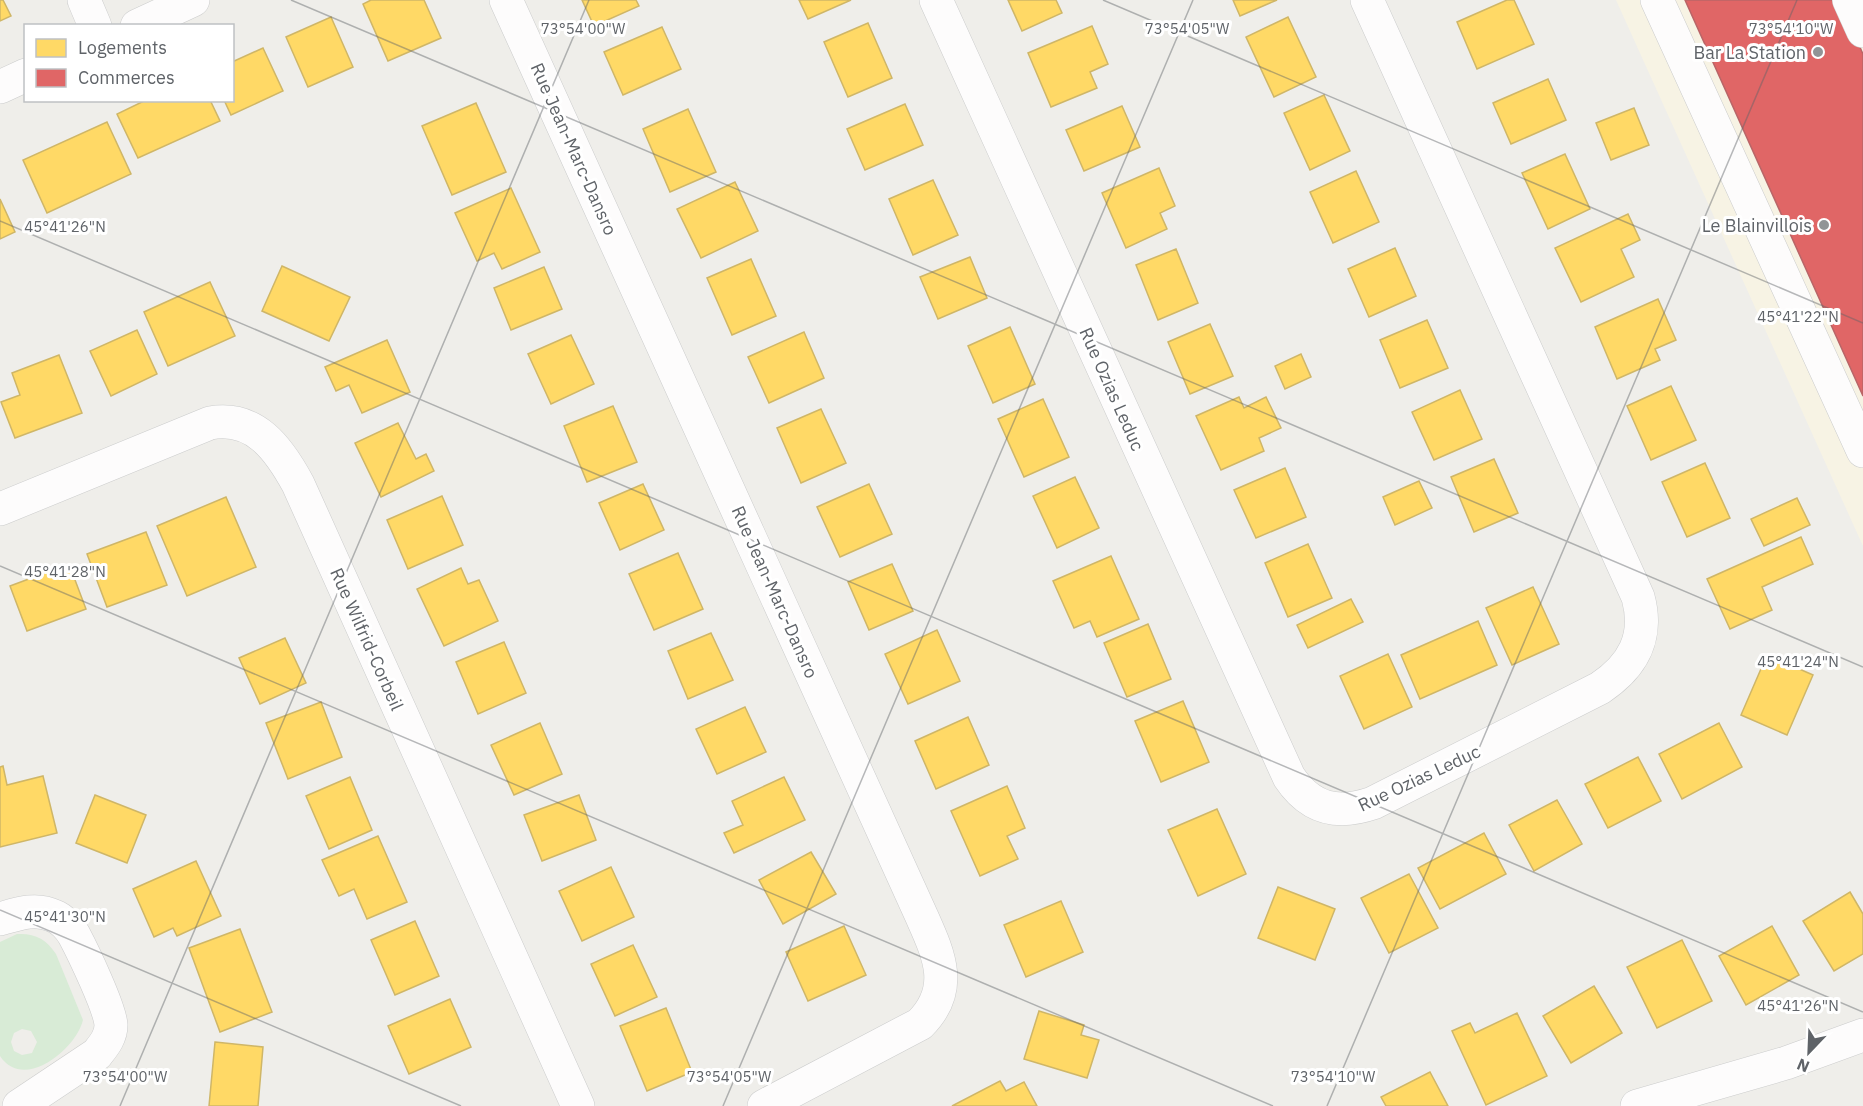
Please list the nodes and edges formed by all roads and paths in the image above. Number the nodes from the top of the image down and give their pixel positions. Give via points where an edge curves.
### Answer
1 (84, 0) edge
2 (193, 0) edge
3 (506, 0) edge
4 (936, 0) edge
5 (1366, 0) edge
6 (1657, 0) edge
7 (1849, 0) edge
8 (94, 24) edge
9 (141, 24) edge
10 (1863, 31) edge
11 (24, 76) edge
12 (0, 87) edge
13 (1863, 452) edge
14 (0, 509) edge
15 (0, 919) edge
16 (1863, 1035) edge
17 (19, 1106) edge
18 (578, 1106) edge
19 (765, 1106) edge
20 (1637, 1106) edge

1 - 8 street
2 - 9 street
3 - 19 street, Rue Jean-Marc-Dansro via 926,925 941,966 936,1004 920,1024
4 - 5 street, Rue Ozias Leduc via 1289,777 1307,797 1342,811 1373,803 1615,679 1629,663 1642,628 1638,597
6 - 13 street
7 - 10 street
11 - 12 street
14 - 18 street, Rue Wilfrid-Corbeil via 210,423 223,421 248,426 271,442 298,484
15 - 17 street via 35,911 63,922 74,935 111,1028 97,1054
16 - 20 street via 1786,1063

